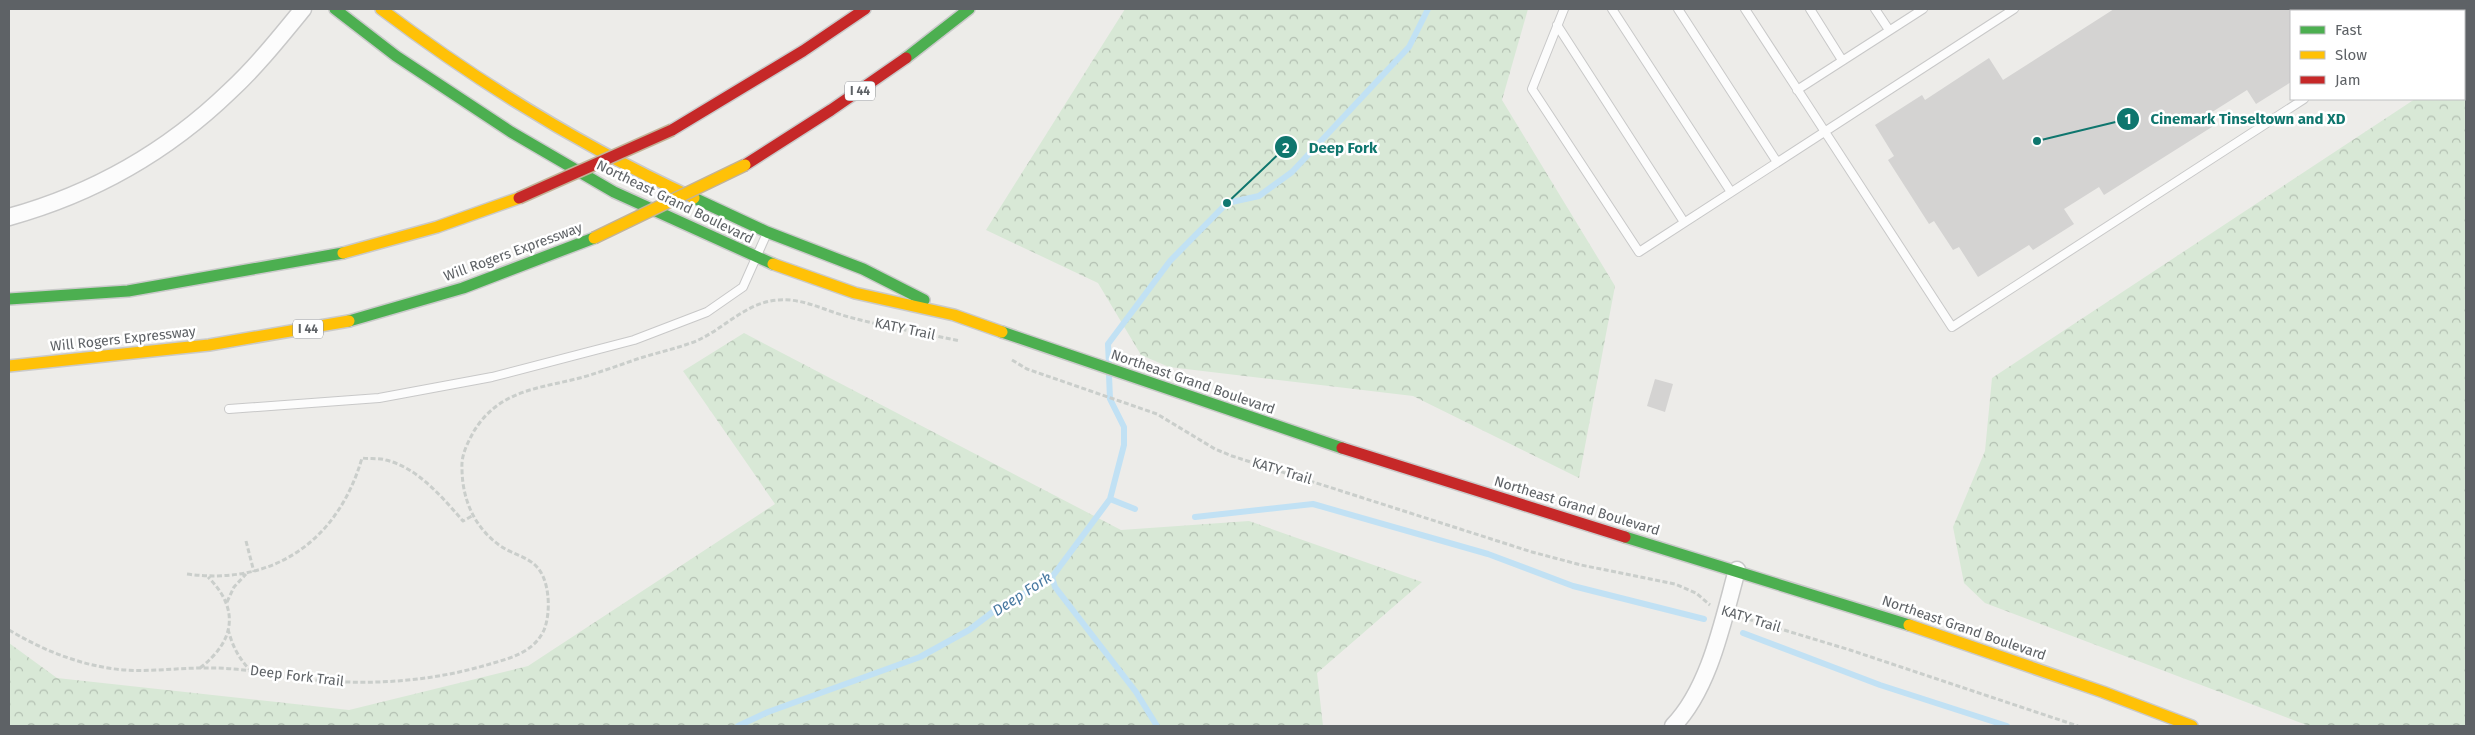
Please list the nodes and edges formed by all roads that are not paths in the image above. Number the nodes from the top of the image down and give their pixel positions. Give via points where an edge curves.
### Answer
1 (303, 9) edge
2 (335, 9) edge
3 (381, 9) edge
4 (864, 9) edge
5 (969, 9) edge
6 (1564, 9) edge
7 (1612, 9) edge
8 (1678, 9) edge
9 (1745, 9) edge
10 (1810, 9) edge
11 (1875, 9) edge
12 (1922, 9) edge
13 (2014, 9) edge
14 (1557, 25) junction
15 (1889, 30) junction
16 (1842, 60) junction
17 (1796, 90) junction
18 (2302, 100) edge
19 (1823, 132) junction
20 (1777, 162) junction
21 (1731, 192) junction
22 (9, 217) edge
23 (1684, 222) junction
24 (767, 232) junction
25 (756, 258) junction
26 (9, 299) edge
27 (954, 315) junction
28 (9, 366) edge
29 (229, 409) dead end
30 (1737, 570) junction
31 (1673, 726) edge
32 (2192, 726) edge

1 - 22 street via 231,91 160,148 120,173 80,192
2 - 25 main road, Northeast Grand Boulevard via 396,56 511,132 614,192
3 - 24 main road, Northeast Grand Boulevard via 434,50 574,137 646,176
4 - 26 main road, bridge via 803,51 672,130 518,198 437,227 335,255 128,291
5 - 28 main road, Will Rogers Expressway / I 44, bridge via 824,117 745,165 594,238 512,271 436,297 330,325 130,355
6 - 14 lane
7 - 21 lane
8 - 20 lane
9 - 17 lane
10 - 16 lane
11 - 15 lane
12 - 15 lane
13 - 19 lane
14 - 23 lane
14 - 23 lane via 1532,89 1639,252
15 - 16 lane
16 - 17 lane
17 - 19 lane
18 - 19 lane via 1952,327
19 - 20 lane
20 - 21 lane
21 - 23 lane
24 - 25 lane
24 - 27 main road, Northeast Grand Boulevard via 863,269
25 - 27 main road, Northeast Grand Boulevard via 855,293
25 - 29 lane via 743,287 707,312 634,340 492,377 379,398
27 - 30 main road, Northeast Grand Boulevard via 1420,474
30 - 31 street via 1709,665 1697,691
30 - 32 main road, Northeast Grand Boulevard via 1939,634

